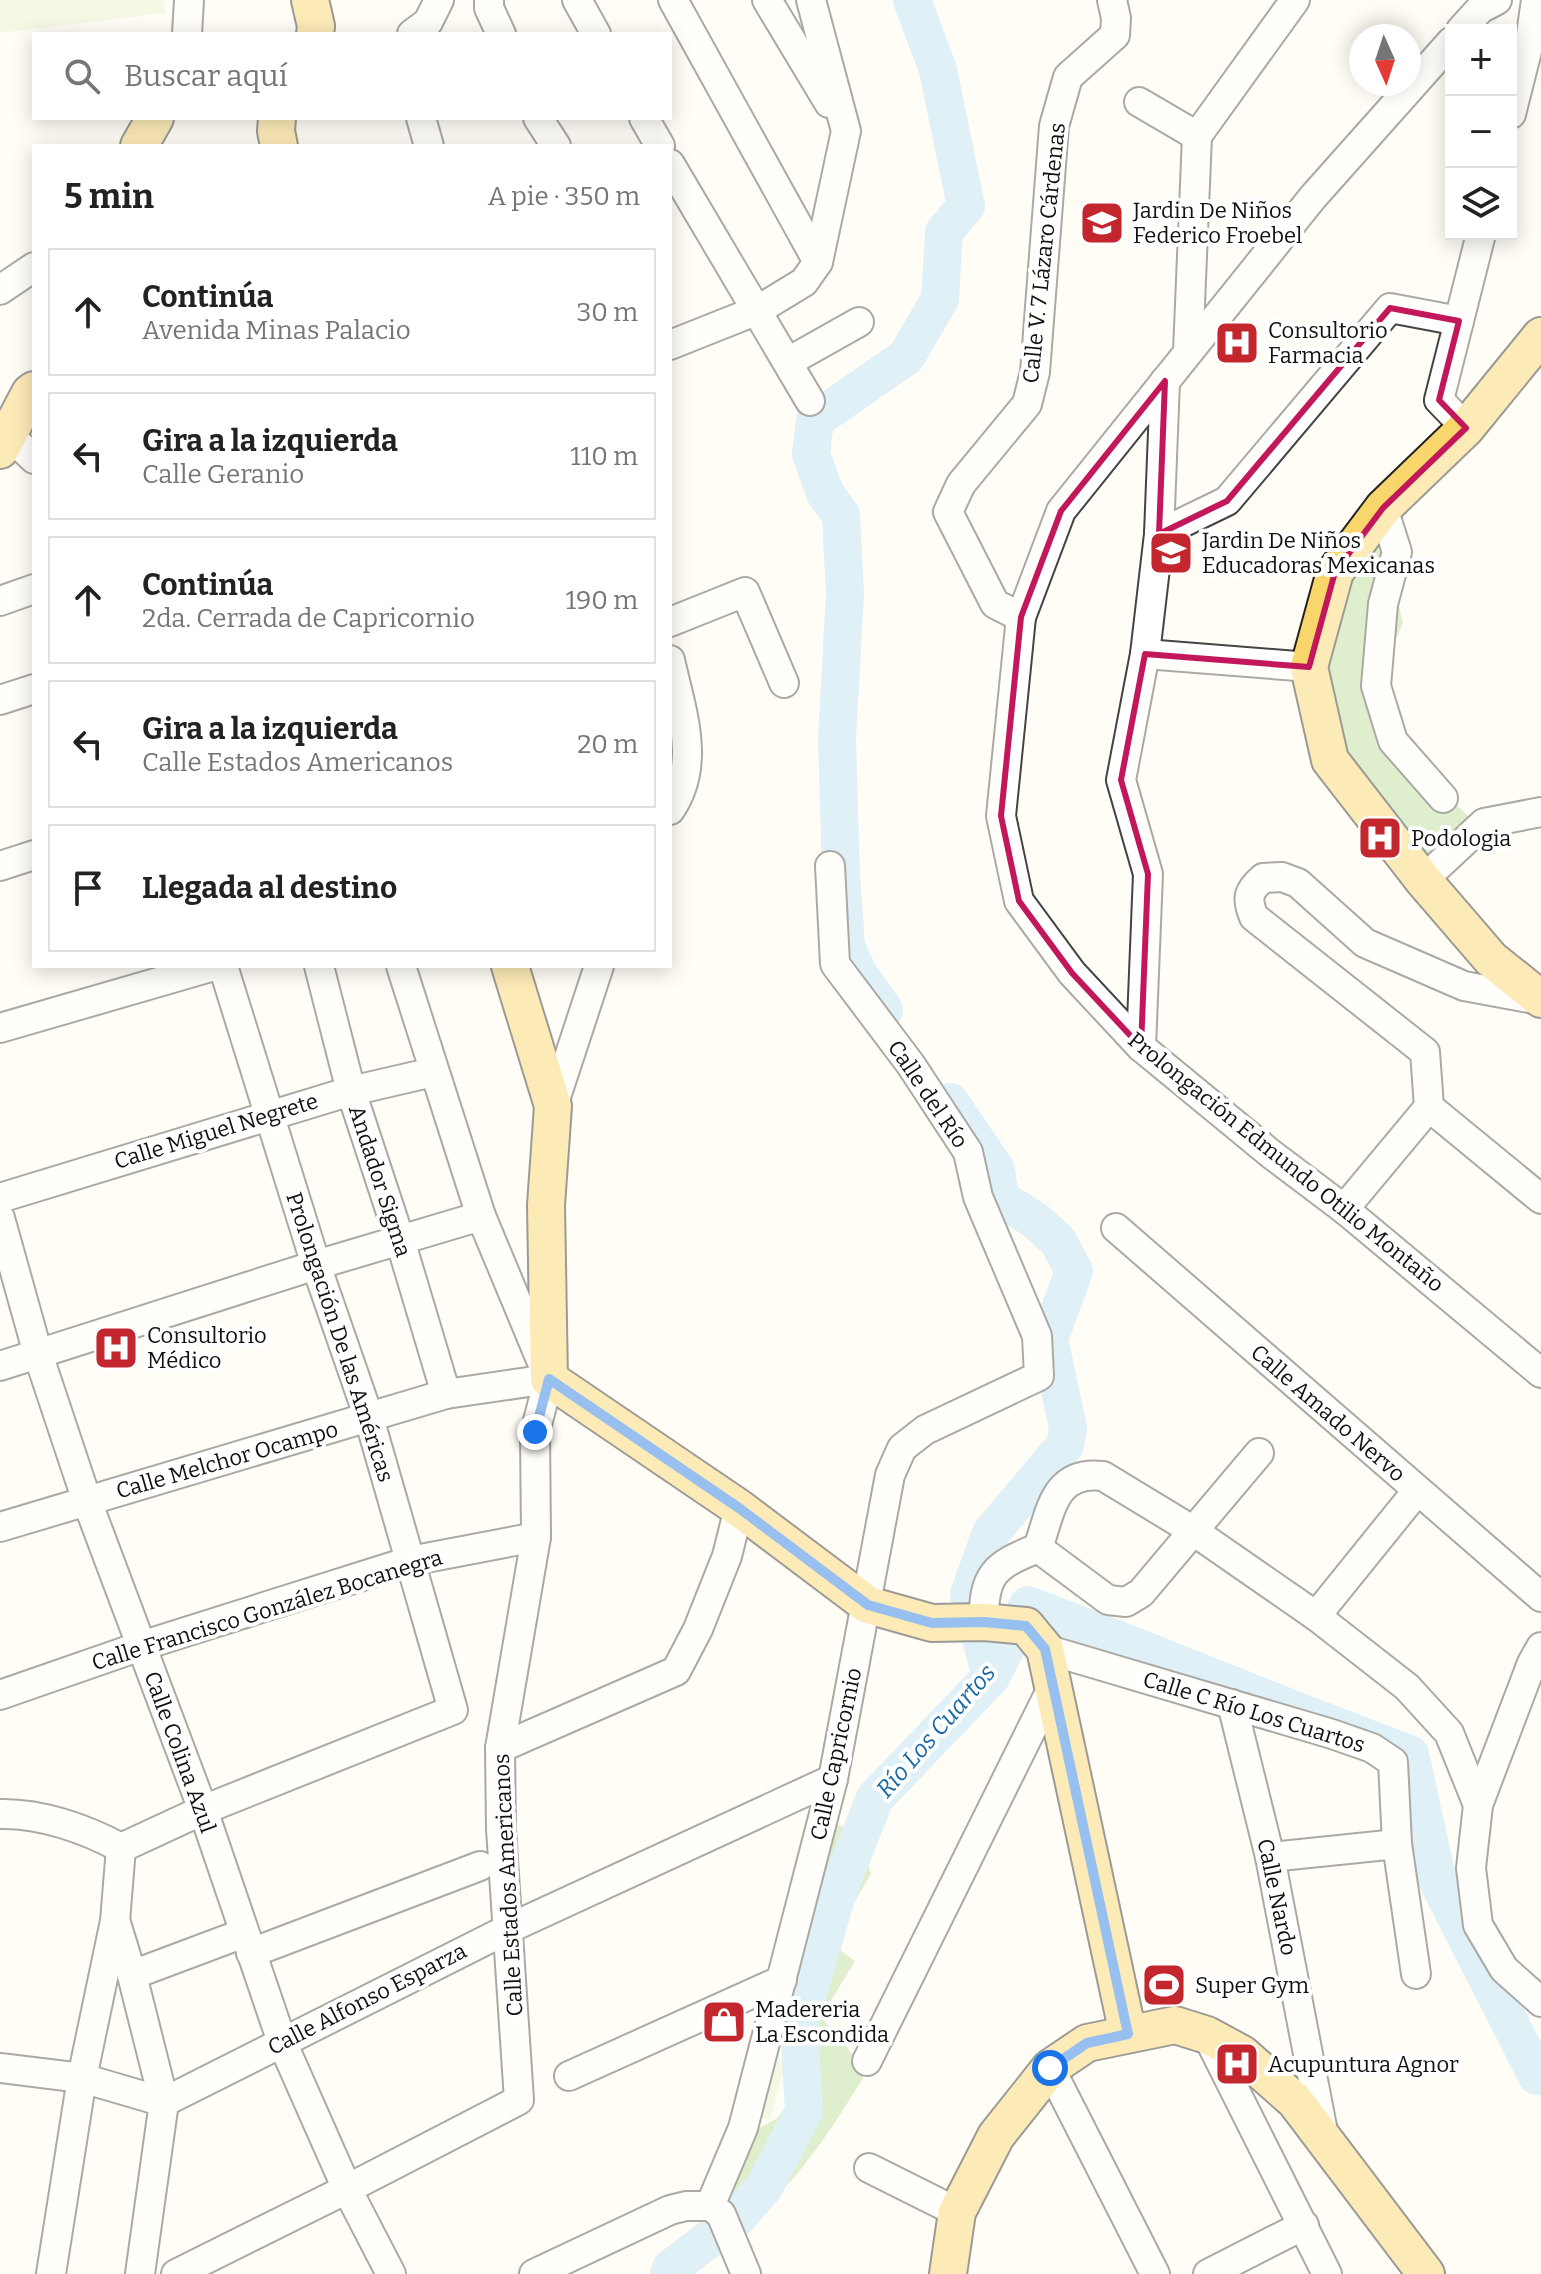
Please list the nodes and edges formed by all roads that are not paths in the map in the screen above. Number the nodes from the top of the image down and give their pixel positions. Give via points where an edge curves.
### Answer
1 (189, 0) edge
2 (310, 0) edge
3 (439, 0) edge
4 (489, 0) edge
5 (577, 0) edge
6 (673, 0) edge
7 (767, 0) edge
8 (811, 0) edge
9 (1112, 0) edge
10 (1295, 0) edge
11 (1536, 0) edge
12 (187, 32) edge
13 (315, 32) edge
14 (415, 32) edge
15 (500, 32) edge
16 (595, 32) edge
17 (1445, 49) edge
18 (1516, 96) edge
19 (1139, 102) dead end
20 (154, 120) edge
21 (422, 120) edge
22 (538, 120) edge
23 (538, 120) edge
24 (645, 120) edge
25 (846, 131) junction
26 (1197, 136) junction
27 (140, 144) edge
28 (428, 144) edge
29 (547, 144) edge
30 (555, 144) edge
31 (659, 144) edge
32 (672, 167) edge
33 (1479, 240) edge
34 (818, 262) junction
35 (32, 268) edge
36 (0, 290) edge
37 (758, 310) junction
38 (1459, 321) junction
39 (859, 322) dead end
40 (1541, 336) edge
41 (672, 344) edge
42 (1188, 352) junction
43 (788, 362) junction
44 (1165, 381) junction
45 (32, 392) edge
46 (810, 401) dead end
47 (1466, 428) junction
48 (4, 442) edge
49 (32, 458) edge
50 (1383, 508) junction
51 (1159, 534) junction
52 (32, 590) edge
53 (0, 601) edge
54 (1021, 617) junction
55 (672, 621) edge
56 (1145, 654) junction
57 (1309, 667) junction
58 (672, 669) edge
59 (784, 683) dead end
60 (32, 690) edge
61 (0, 700) edge
62 (1443, 798) dead end
63 (672, 807) edge
64 (1541, 812) edge
65 (32, 856) edge
66 (0, 866) edge
67 (830, 866) dead end
68 (1423, 880) junction
69 (207, 968) edge
70 (224, 968) edge
71 (320, 968) edge
72 (402, 968) edge
73 (511, 968) edge
74 (598, 968) edge
75 (1541, 1000) edge
76 (0, 1028) edge
77 (1141, 1047) junction
78 (433, 1072) junction
79 (351, 1091) junction
80 (553, 1106) junction
81 (1429, 1107) junction
82 (269, 1114) junction
83 (0, 1198) edge
84 (1541, 1199) edge
85 (1344, 1209) junction
86 (481, 1216) junction
87 (0, 1218) edge
88 (1116, 1228) dead end
89 (400, 1240) junction
90 (316, 1265) junction
91 (38, 1354) junction
92 (0, 1366) edge
93 (1541, 1373) edge
94 (1039, 1376) joint
95 (549, 1379) junction
96 (446, 1394) junction
97 (369, 1418) junction
98 (1259, 1453) dead end
99 (1417, 1491) junction
100 (87, 1501) junction
101 (739, 1508) junction
102 (0, 1527) edge
103 (1192, 1530) junction
104 (536, 1537) junction
105 (1038, 1548) junction
106 (410, 1561) junction
107 (1541, 1597) edge
108 (868, 1605) junction
109 (1316, 1616) junction
110 (984, 1622) junction
111 (1035, 1638) junction
112 (141, 1646) junction
113 (1541, 1647) edge
114 (1052, 1688) junction
115 (0, 1695) edge
116 (1232, 1704) junction
117 (500, 1748) junction
118 (833, 1779) junction
119 (1478, 1805) junction
120 (203, 1810) junction
121 (0, 1814) edge
122 (1397, 1844) junction
123 (121, 1848) junction
124 (1270, 1857) junction
125 (480, 1866) dead end
126 (115, 1921) junction
127 (510, 1928) junction
128 (248, 1943) junction
129 (1416, 1974) dead end
130 (132, 1975) junction
131 (782, 1980) junction
132 (1541, 2002) edge
133 (1128, 2034) junction
134 (1207, 2035) junction
135 (282, 2042) junction
136 (867, 2061) dead end
137 (0, 2068) edge
138 (1050, 2068) junction
139 (569, 2076) dead end
140 (82, 2078) junction
141 (164, 2102) junction
142 (1324, 2139) junction
143 (869, 2168) dead end
144 (347, 2189) junction
145 (716, 2210) junction
146 (957, 2212) junction
147 (1304, 2225) junction
148 (51, 2274) edge
149 (140, 2274) edge
150 (176, 2274) edge
151 (391, 2274) edge
152 (534, 2274) edge
153 (746, 2274) edge
154 (948, 2274) edge
155 (1155, 2274) edge
156 (1208, 2274) edge
157 (1327, 2274) edge
158 (1426, 2274) edge

1 - 12 street
2 - 13 main road
3 - 14 street via 428,22
4 - 15 street
5 - 16 street
6 - 34 street
7 - 25 street
8 - 25 street
9 - 54 street, Calle V. 7 Lázaro Cárdenas via 1115,35 1068,77 1054,126 1035,372 1027,404 961,484 948,512 995,604
10 - 26 street
11 - 18 street
17 - 42 street, Prolongación Edmundo Otilio Montaño via 1313,197
19 - 26 street
20 - 27 main road
21 - 28 street
22 - 29 street
23 - 30 street
24 - 31 street
25 - 34 street
26 - 42 street
32 - 37 street
33 - 38 street
34 - 37 street via 804,282
35 - 36 street
37 - 41 street
37 - 43 street
38 - 47 street via 1439,400
38 - 51 street via 1390,308 1227,501
39 - 43 street
40 - 47 main road
42 - 44 street, Prolongación Edmundo Otilio Montaño
43 - 46 street
44 - 51 street
44 - 54 street, Prolongación Edmundo Otilio Montaño via 1061,511
45 - 48 main road
47 - 50 main road
48 - 49 street
50 - 57 main road via 1335,572
50 - 62 street via 1397,552 1383,604 1376,686 1393,741
51 - 56 street
52 - 53 street
54 - 77 street, Prolongación Edmundo Otilio Montaño via 1001,816 1019,901 1072,973
55 - 59 street via 745,592
56 - 57 street
56 - 77 street via 1121,780 1148,874
57 - 68 main road via 1330,760
58 - 63 street via 687,735 688,770
60 - 61 street
64 - 68 street via 1484,823
65 - 66 street
67 - 94 street, Calle del Río via 835,964 968,1152 978,1197 1037,1336
68 - 75 main road via 1491,959
69 - 76 street
70 - 82 street, Prolongación De las Américas
71 - 79 street, Andador Sigma
72 - 78 street
73 - 80 main road
74 - 80 street, Calle Estados Americanos
75 - 81 street via 1464,986 1365,943 1298,883 1263,878 1250,889 1247,902 1254,917 1425,1052
77 - 85 street, Prolongación Edmundo Otilio Montaño
78 - 79 street, Calle Miguel Negrete
78 - 86 street
79 - 82 street, Calle Miguel Negrete
79 - 89 street, Andador Sigma
80 - 95 main road, Calle Estados Americanos via 546,1205
81 - 84 street
81 - 85 street
82 - 83 street, Calle Miguel Negrete
82 - 90 street, Prolongación De las Américas
85 - 93 street, Prolongación Edmundo Otilio Montaño
86 - 89 street
86 - 95 street
87 - 91 street, Calle Colina Azul
88 - 99 street, Calle Amado Nervo
89 - 90 street
89 - 96 street, Andador Sigma
90 - 91 street
90 - 97 street, Prolongación De las Américas
91 - 92 street
91 - 100 street, Calle Colina Azul
94 - 108 street, Calle Capricornio via 925,1430 902,1448 890,1475
95 - 96 street, Calle Melchor Ocampo
95 - 101 main road
95 - 104 street, Calle Estados Americanos via 535,1432
96 - 97 street, Calle Melchor Ocampo
97 - 100 street, Calle Melchor Ocampo
97 - 106 street, Prolongación De las Américas
98 - 103 street
99 - 107 street, Calle Amado Nervo
99 - 109 street
100 - 102 street, Calle Melchor Ocampo
100 - 112 street, Calle Colina Azul
101 - 108 main road
101 - 117 street via 727,1556 676,1671
103 - 105 street via 1141,1593 1126,1602 1108,1600
103 - 105 street via 1103,1476 1089,1474 1073,1477 1056,1496
103 - 109 street
104 - 106 street, Calle Francisco González Bocanegra
104 - 117 street, Calle Estados Americanos
105 - 110 street via 1010,1559 993,1574 983,1595
106 - 112 street, Calle Francisco González Bocanegra
106 - 120 street, Prolongación De las Américas via 453,1710
108 - 110 main road via 932,1623
108 - 118 street, Calle Capricornio
109 - 119 street via 1407,1687 1449,1733
110 - 111 main road
111 - 114 main road
111 - 116 street, Calle C Río Los Cuartos
112 - 115 street, Calle Francisco González Bocanegra
112 - 120 street, Calle Colina Azul
113 - 119 street
114 - 133 main road
114 - 136 street
116 - 122 street, Calle C Río Los Cuartos via 1372,1748 1393,1762
116 - 124 street, Calle Nardo
117 - 127 street, Calle Estados Americanos
118 - 127 street, Calle Alfonso Esparza
118 - 131 street, Calle Capricornio
119 - 132 street via 1471,1868 1478,1925 1504,1969
120 - 123 street
120 - 128 street, Calle Colina Azul
121 - 123 street via 91,1832
122 - 124 street
122 - 129 street, Calle C Río Los Cuartos
123 - 126 street
124 - 142 street, Calle Nardo
125 - 128 street
126 - 130 street
126 - 140 street
127 - 135 street, Calle Alfonso Esparza
127 - 144 street, Calle Estados Americanos via 517,2101
128 - 130 street
128 - 135 street, Calle Colina Azul
130 - 141 street
131 - 139 street
131 - 145 street, Calle Capricornio
133 - 134 main road via 1175,2025
133 - 138 main road via 1087,2043
134 - 142 main road via 1242,2054 1285,2091
134 - 147 street
135 - 141 street, Calle Alfonso Esparza
135 - 144 street, Calle Colina Azul
137 - 140 street
138 - 146 main road via 996,2136
138 - 155 street
140 - 141 street
140 - 148 street
141 - 149 street
142 - 158 main road
143 - 146 street
144 - 150 street
144 - 151 street, Calle Colina Azul
145 - 152 street via 670,2210
145 - 153 street
146 - 154 main road
147 - 156 street
147 - 157 street

